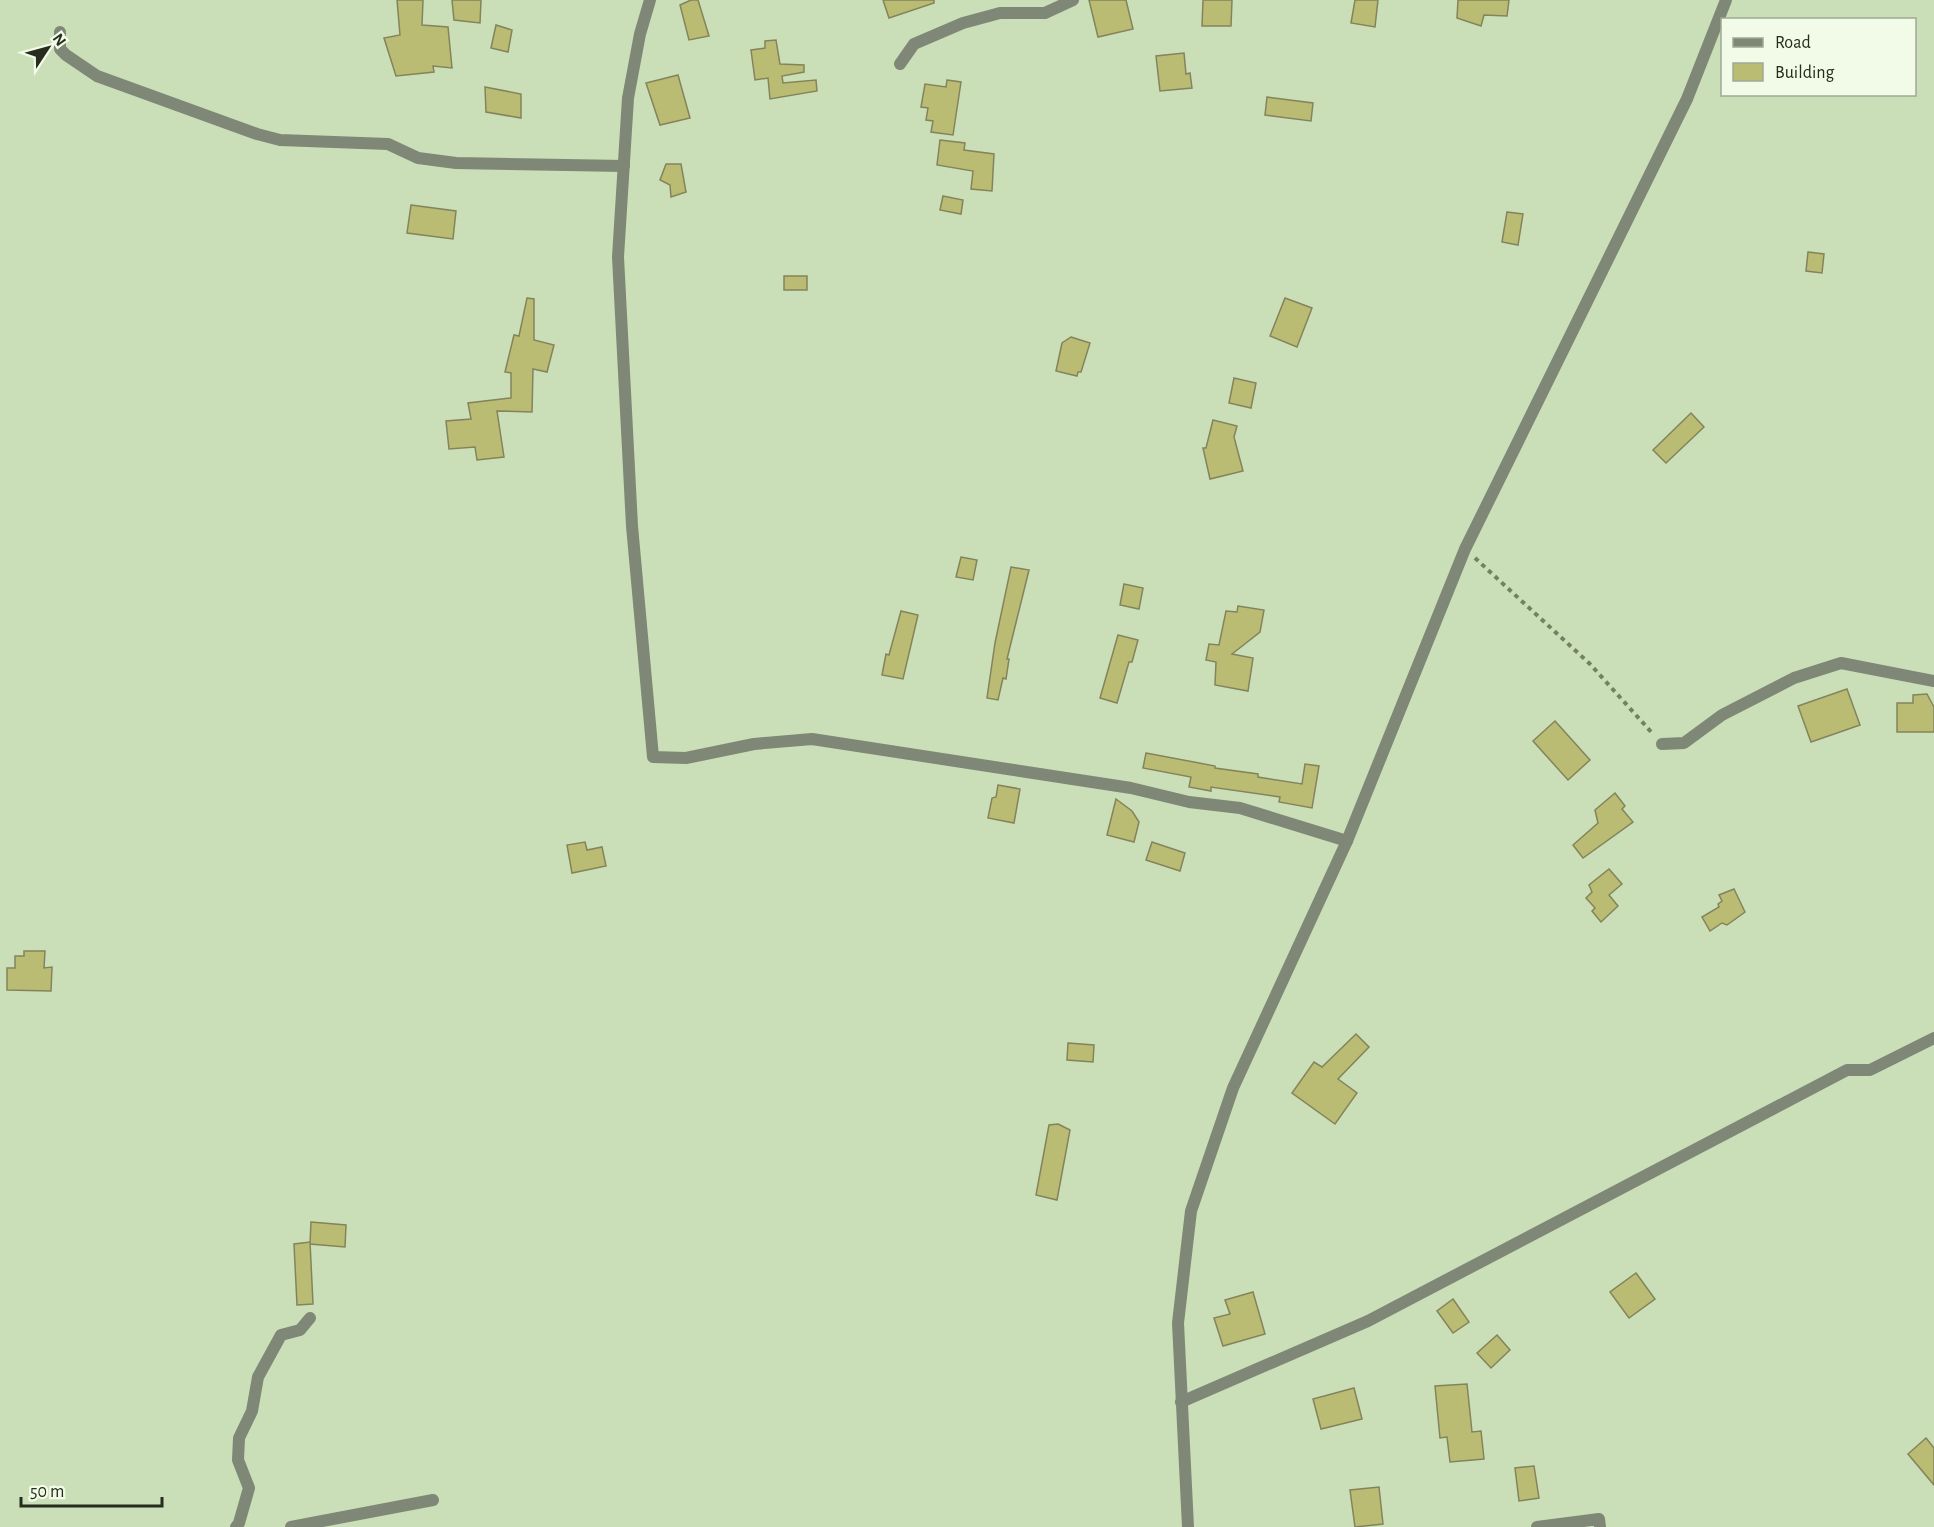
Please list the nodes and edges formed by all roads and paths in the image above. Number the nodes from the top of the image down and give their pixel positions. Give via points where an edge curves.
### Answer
1 (650, 0) edge
2 (1073, 0) edge
3 (1726, 0) edge
4 (60, 32) dead end
5 (900, 63) dead end
6 (624, 166) junction
7 (1465, 549) junction
8 (1934, 681) edge
9 (1662, 744) joint
10 (1347, 841) junction
11 (1934, 1038) edge
12 (310, 1318) dead end
13 (1181, 1401) junction
14 (432, 1500) dead end
15 (236, 1527) edge
16 (291, 1527) edge
17 (1188, 1527) edge
18 (1537, 1527) edge
19 (1600, 1527) edge

1 - 6 street via 628,98
2 - 5 street via 1045,13 1000,13 963,23 914,44
3 - 7 street via 1687,99
4 - 6 street via 60,48 97,76 280,140 388,144 418,158 456,163
6 - 10 street via 618,257 632,526 653,757 686,758 753,744 812,739 1240,808
7 - 9 path via 1590,664
7 - 10 street
8 - 9 street via 1841,663 1794,678 1722,715 1684,743
10 - 13 street via 1233,1088 1191,1211 1178,1323
11 - 13 street via 1870,1070 1847,1070 1368,1321
12 - 15 street via 300,1330 282,1335 258,1377 252,1411 239,1438 238,1460 249,1488
13 - 17 street
14 - 16 street
18 - 19 street via 1599,1519

